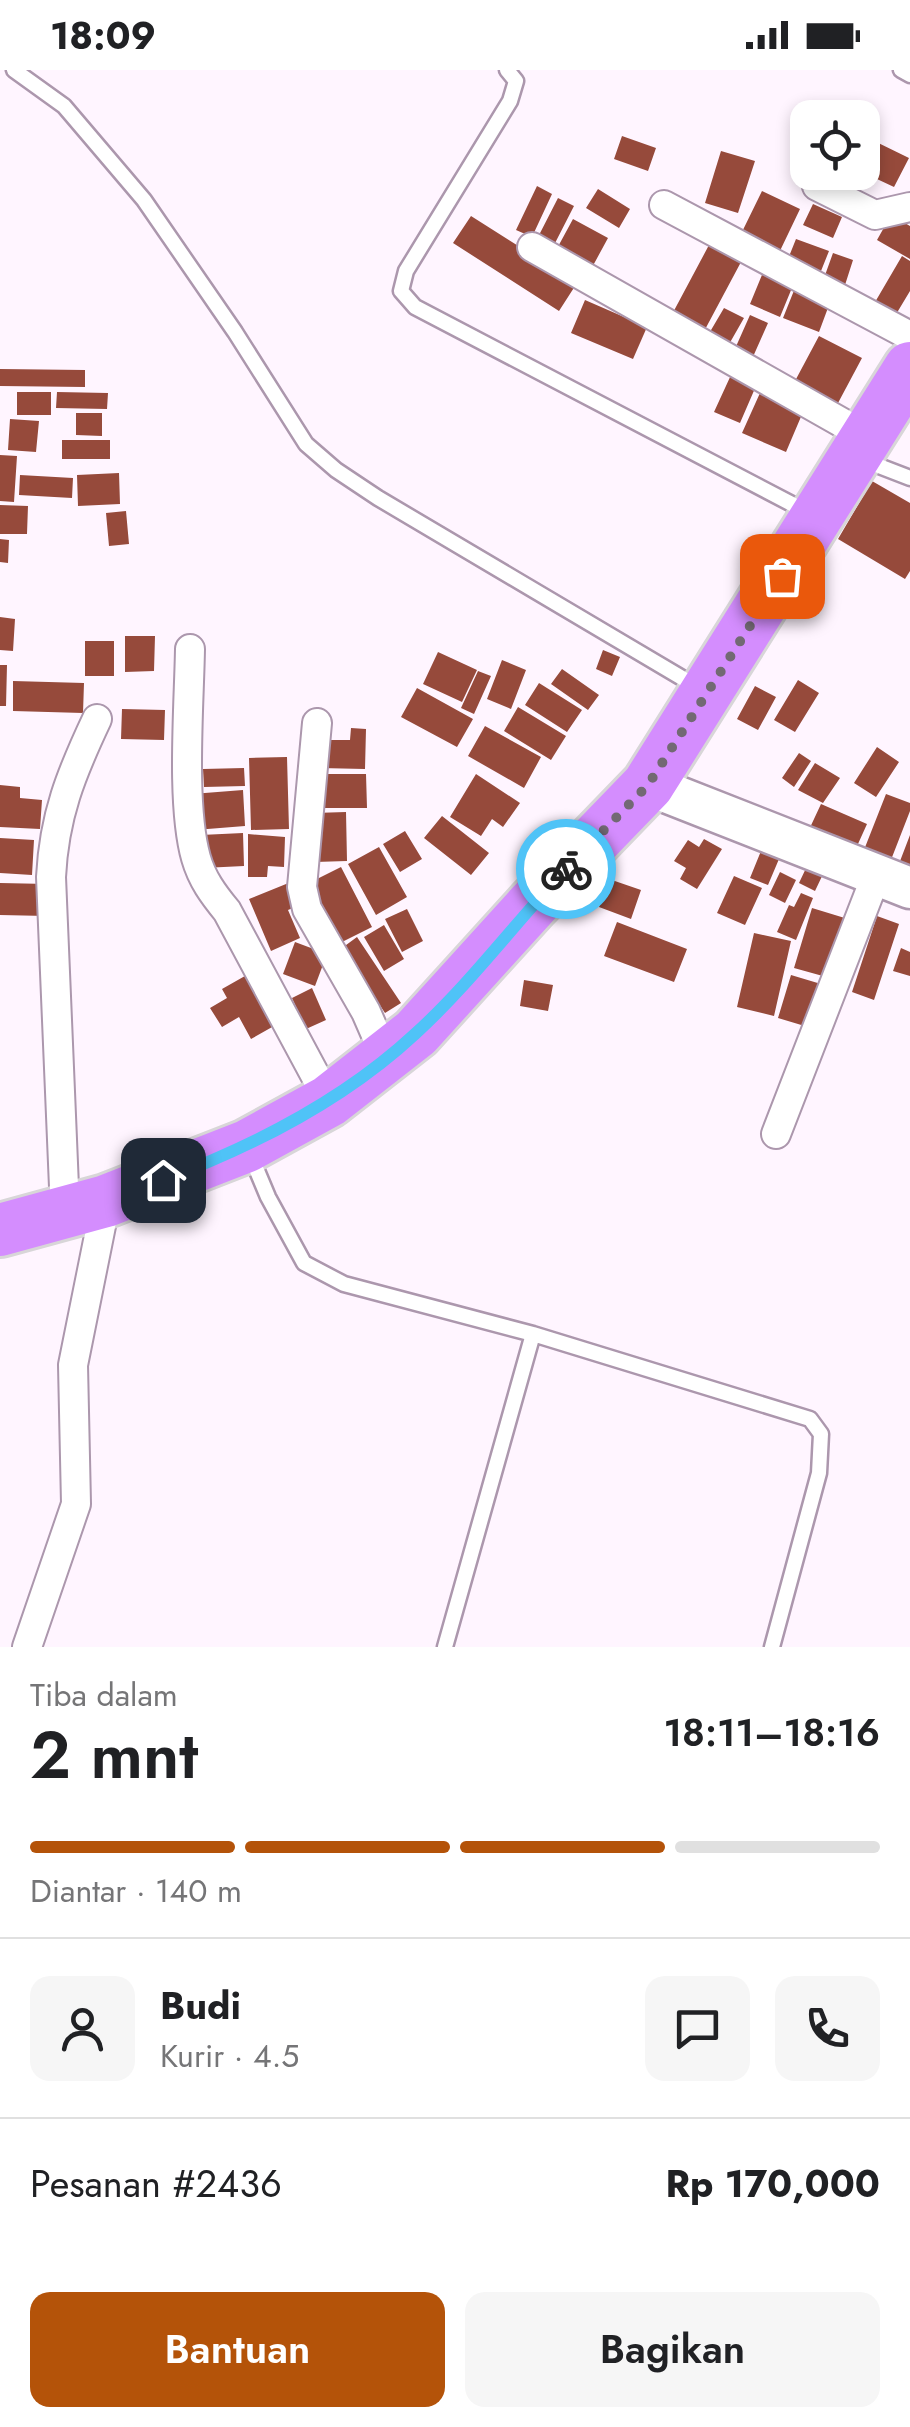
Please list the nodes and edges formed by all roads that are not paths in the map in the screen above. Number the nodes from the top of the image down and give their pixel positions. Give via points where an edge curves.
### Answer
1 (14, 70) edge
2 (507, 70) edge
3 (901, 70) edge
4 (910, 74) edge
5 (825, 190) edge
6 (664, 205) dead end
7 (910, 207) edge
8 (532, 247) dead end
9 (910, 336) edge
10 (910, 368) edge
11 (862, 447) junction
12 (910, 478) edge
13 (818, 518) junction
14 (190, 649) dead end
15 (708, 694) junction
16 (97, 719) dead end
17 (317, 723) dead end
18 (648, 785) junction
19 (893, 882) edge
20 (386, 1058) junction
21 (329, 1101) junction
22 (776, 1134) dead end
23 (247, 1146) junction
24 (85, 1206) junction
25 (0, 1230) edge
26 (532, 1334) junction
27 (27, 1647) edge
28 (445, 1647) edge
29 (772, 1647) edge

1 - 15 lane via 64,106 144,200 306,444 378,498
2 - 13 lane via 516,80 510,101 406,271 401,290 415,306
3 - 4 lane
5 - 7 street via 874,215
6 - 9 street
8 - 11 street
10 - 11 highway
11 - 12 lane
11 - 13 highway
13 - 15 highway
14 - 21 street via 189,792 196,858
15 - 18 highway
16 - 24 street via 60,803 51,877
17 - 20 street via 302,887 307,909
18 - 19 street
18 - 20 highway
19 - 22 street
20 - 21 highway
21 - 23 highway
23 - 24 highway
23 - 26 lane via 304,1263 344,1284
24 - 25 highway
24 - 27 street via 74,1365 76,1504
26 - 28 lane
26 - 29 lane via 810,1419 820,1434 819,1473

